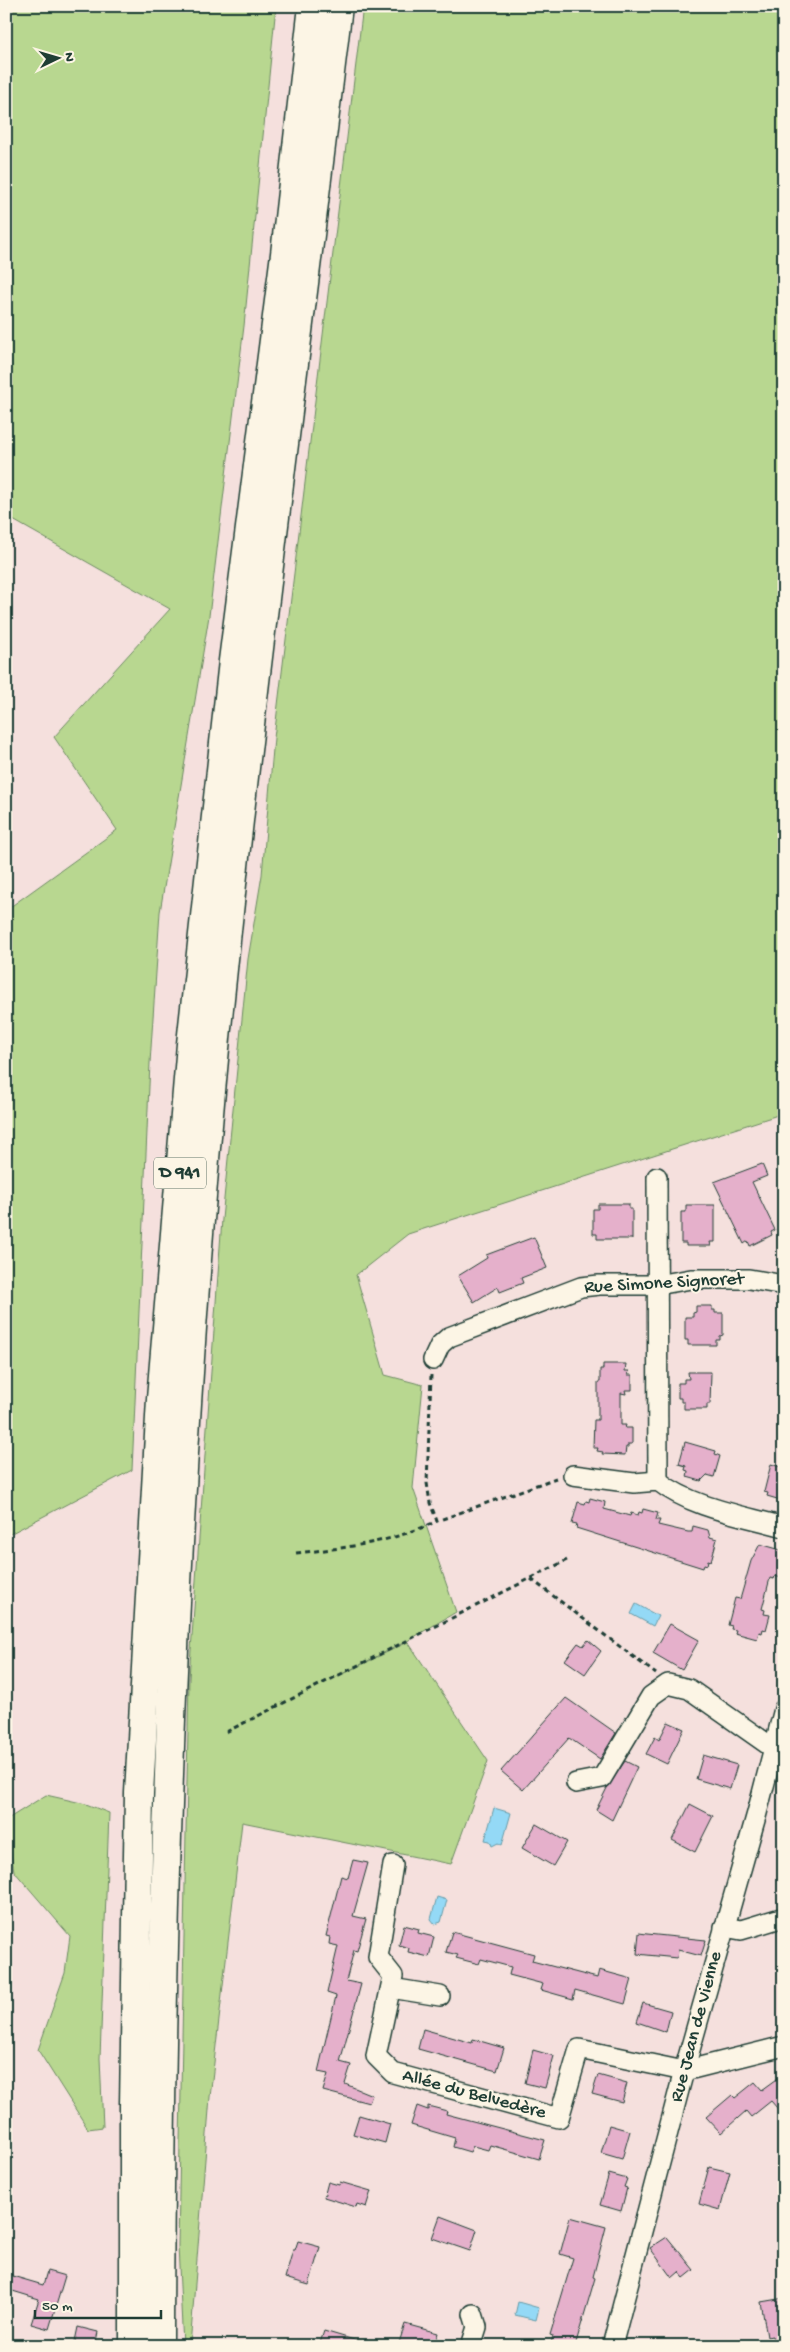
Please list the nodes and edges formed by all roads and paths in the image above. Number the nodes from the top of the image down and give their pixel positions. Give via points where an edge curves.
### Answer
1 (313, 6) edge
2 (338, 6) edge
3 (657, 1177) dead end
4 (657, 1285) junction
5 (784, 1285) edge
6 (433, 1360) joint
7 (573, 1475) joint
8 (658, 1481) junction
9 (437, 1521) junction
10 (784, 1526) edge
11 (296, 1553) dead end
12 (567, 1560) dead end
13 (531, 1579) junction
14 (668, 1684) junction
15 (784, 1709) edge
16 (226, 1732) dead end
17 (773, 1748) junction
18 (576, 1783) dead end
19 (393, 1865) dead end
20 (784, 1917) edge
21 (724, 1927) junction
22 (391, 1988) junction
23 (440, 1996) dead end
24 (784, 2046) edge
25 (684, 2071) junction
26 (473, 2314) dead end
27 (134, 2346) edge
28 (159, 2346) edge
29 (471, 2346) edge
30 (612, 2346) edge

1 - 27 highway, D 941 via 233,661 192,1044 161,1399 139,1793
2 - 28 highway, D 941 via 241,805 200,1232 187,1416 168,1793 160,2095
3 - 4 street
4 - 5 street, Rue Simone Signoret via 691,1279 749,1279
4 - 6 street, Rue Simone Signoret via 581,1287 449,1337 440,1345
4 - 8 street
6 - 9 path via 427,1483
7 - 8 street via 634,1484
7 - 9 path via 540,1483
8 - 10 street via 690,1500
9 - 11 path via 410,1534 353,1547
12 - 13 path
13 - 14 path
13 - 16 path
14 - 17 street via 689,1689
14 - 18 street via 651,1696 602,1778
15 - 17 street, Rue Jean de Vienne
17 - 21 street, Rue Jean de Vienne
19 - 22 street, Allée du Belvedère via 378,1957 393,1976
20 - 21 street via 741,1930
21 - 25 street, Rue Jean de Vienne
22 - 23 street
22 - 25 street, Allée du Belvedère via 376,2056 392,2073 559,2118 578,2049
24 - 25 street
25 - 30 street, Rue Jean de Vienne
26 - 29 street via 477,2327

